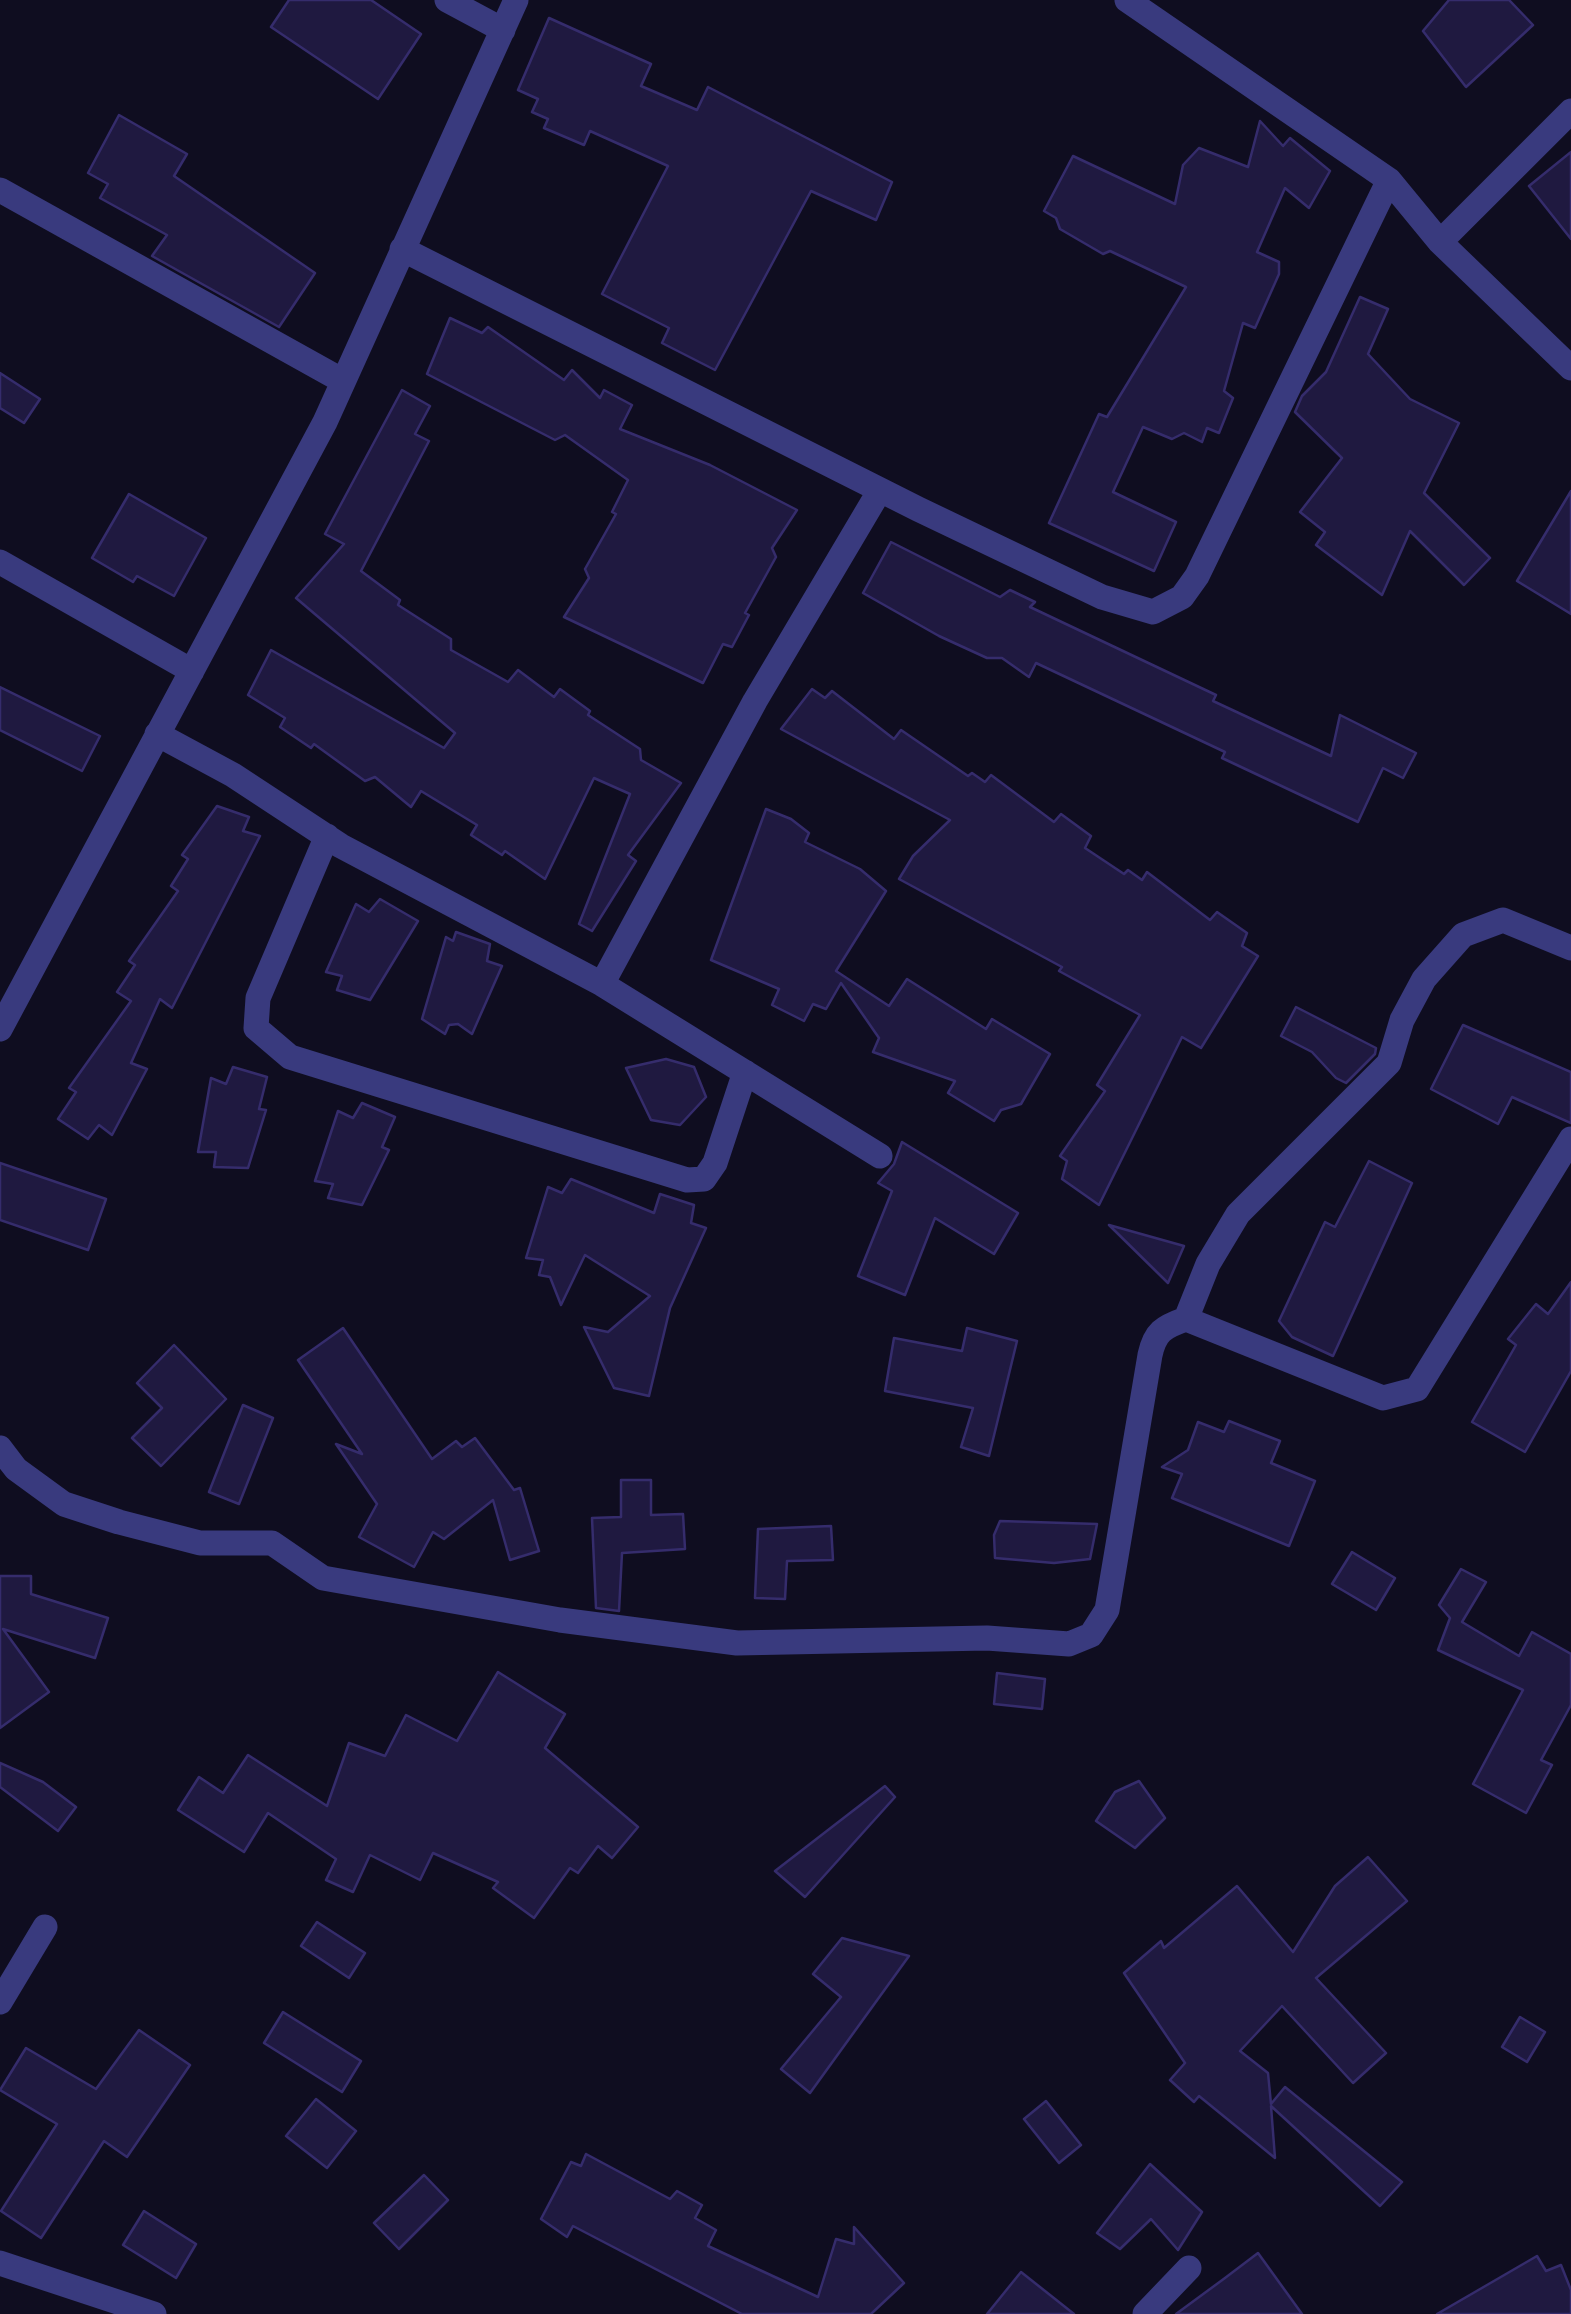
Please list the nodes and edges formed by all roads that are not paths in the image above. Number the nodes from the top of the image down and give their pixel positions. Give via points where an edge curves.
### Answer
1 (446, 0) edge
2 (516, 0) edge
3 (1128, 0) edge
4 (502, 30) junction
5 (1571, 112) edge
6 (1389, 180) junction
7 (0, 190) edge
8 (1440, 242) junction
9 (402, 249) junction
10 (1571, 368) edge
11 (343, 381) junction
12 (880, 490) junction
13 (0, 562) edge
14 (192, 671) junction
15 (158, 734) junction
16 (327, 836) junction
17 (1571, 948) edge
18 (602, 984) junction
19 (0, 1029) edge
20 (745, 1072) junction
21 (1571, 1139) edge
22 (880, 1156) dead end
23 (1186, 1319) junction
24 (0, 1448) edge
25 (45, 1927) dead end
26 (0, 2002) edge
27 (0, 2262) edge
28 (1189, 2268) dead end
29 (154, 2314) edge
30 (1146, 2314) edge

1 - 4 street
2 - 4 street
3 - 6 street
4 - 9 street
5 - 8 street
6 - 8 street
6 - 12 street via 1182,596 1154,612 1102,597
7 - 11 street
8 - 10 street
9 - 11 street
9 - 12 street
11 - 14 street
12 - 18 street via 755,701
13 - 14 street
14 - 15 street
15 - 16 street
15 - 19 street
16 - 18 street
16 - 20 street via 258,998 256,1028 290,1056 687,1180 704,1179 715,1163
17 - 23 street via 1503,920 1463,935 1424,979 1389,1063 1238,1214
18 - 20 street
20 - 22 street
21 - 23 street via 1417,1389 1404,1396 1383,1398
23 - 24 street via 1154,1336 1107,1610 1091,1635 1070,1644 986,1638 737,1643 323,1578 272,1543 200,1543 64,1504 16,1469
25 - 26 street
27 - 29 street
28 - 30 street

